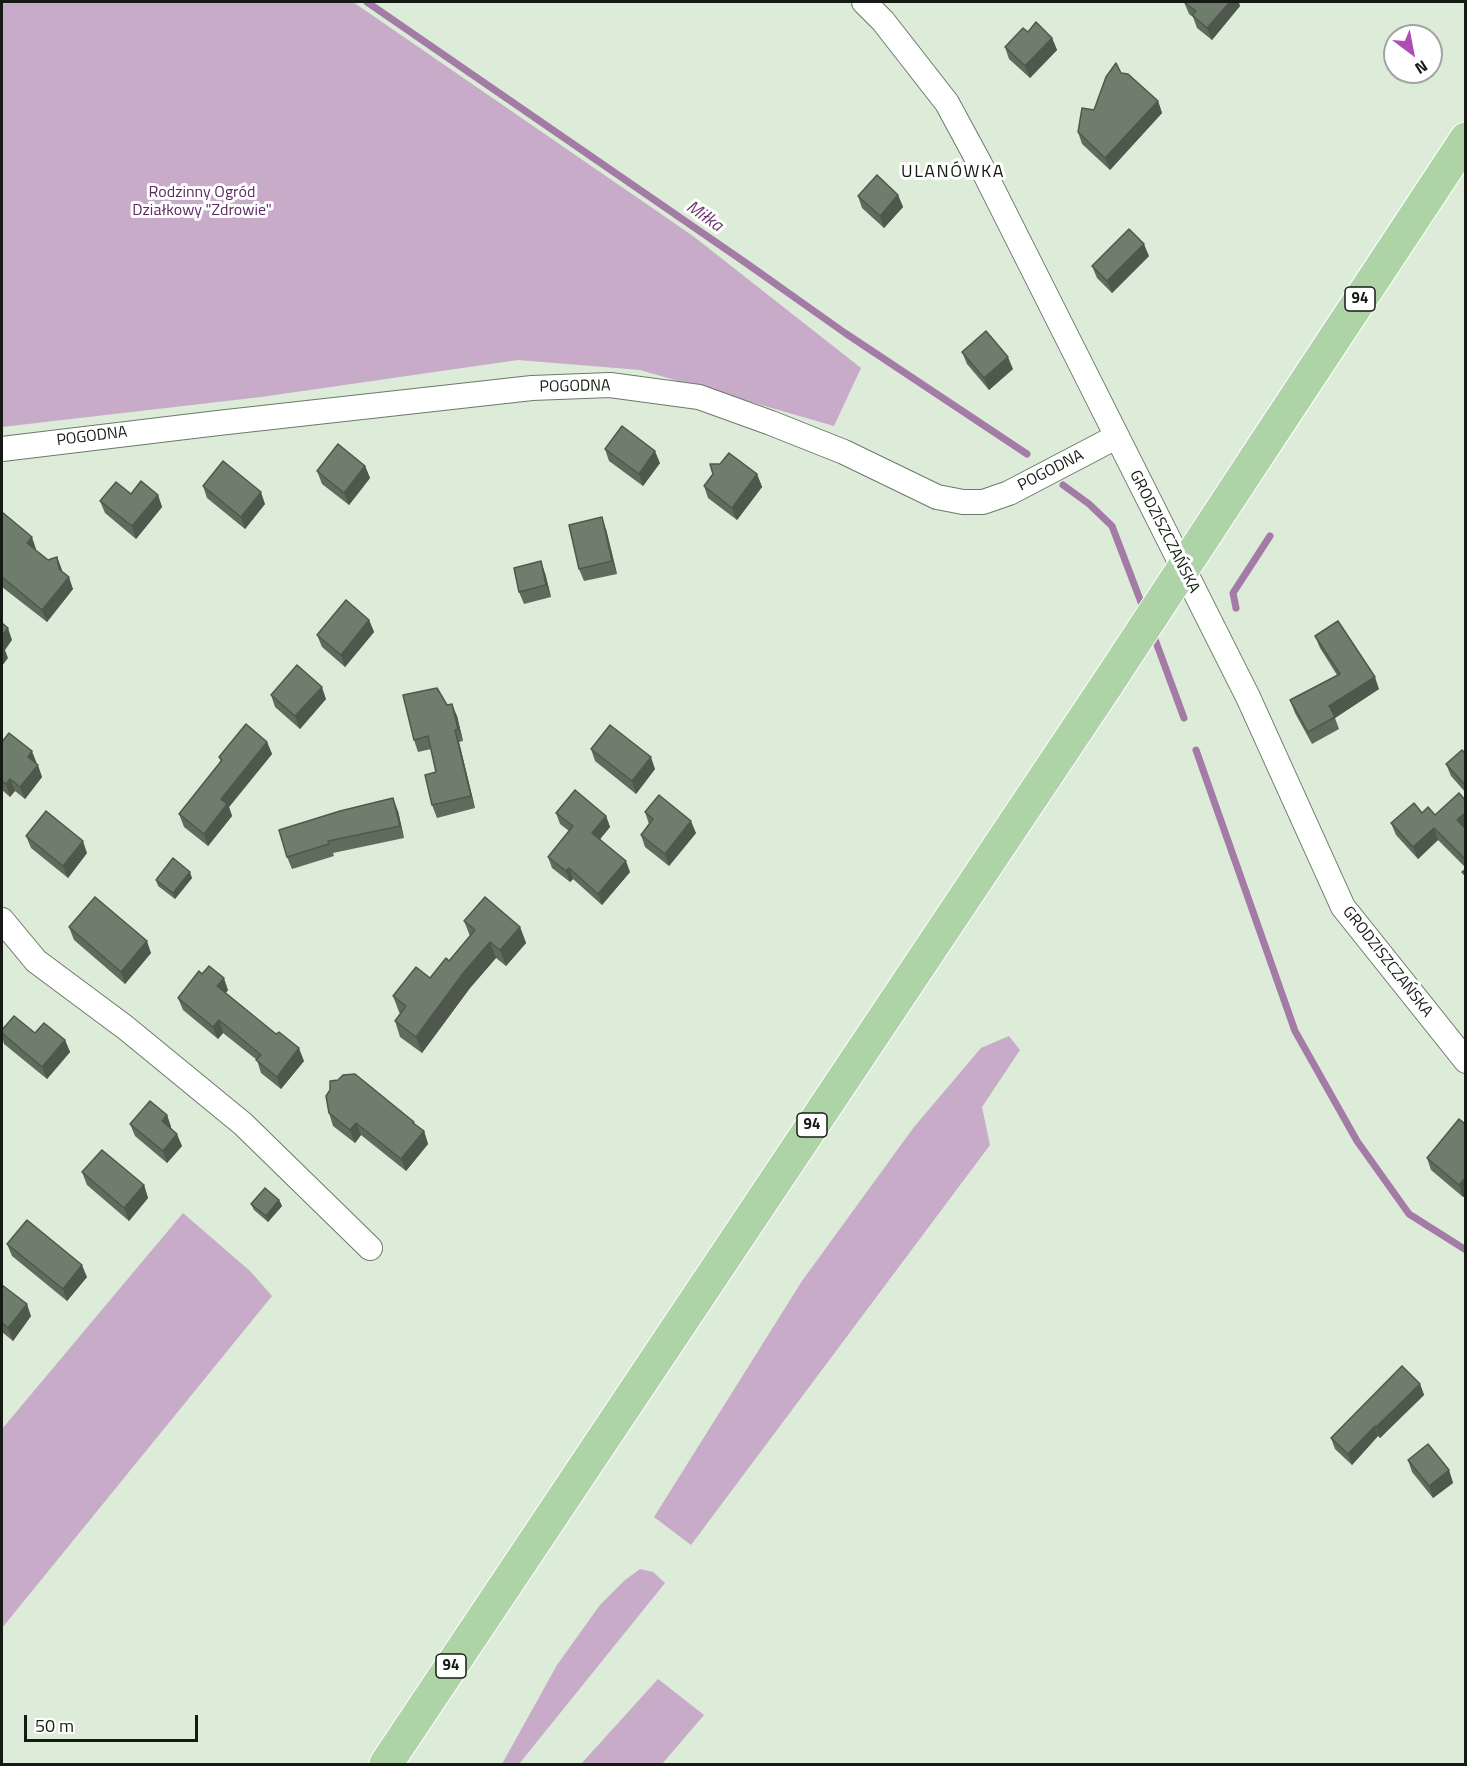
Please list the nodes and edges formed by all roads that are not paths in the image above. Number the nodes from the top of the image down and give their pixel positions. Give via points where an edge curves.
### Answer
1 (864, 2) edge
2 (1466, 139) edge
3 (1116, 437) junction
4 (2, 449) edge
5 (2, 920) edge
6 (1466, 1061) edge
7 (370, 1248) dead end
8 (386, 1764) edge

1 - 3 street, GRODZISZCZAŃSKA via 947,103
2 - 8 main road, 94, bridge
3 - 4 street, POGODNA via 1009,493 983,502 937,497 844,452 699,397 610,385 532,388
3 - 6 street, GRODZISZCZAŃSKA via 1248,697 1343,907
5 - 7 street via 36,961 126,1028 243,1124

